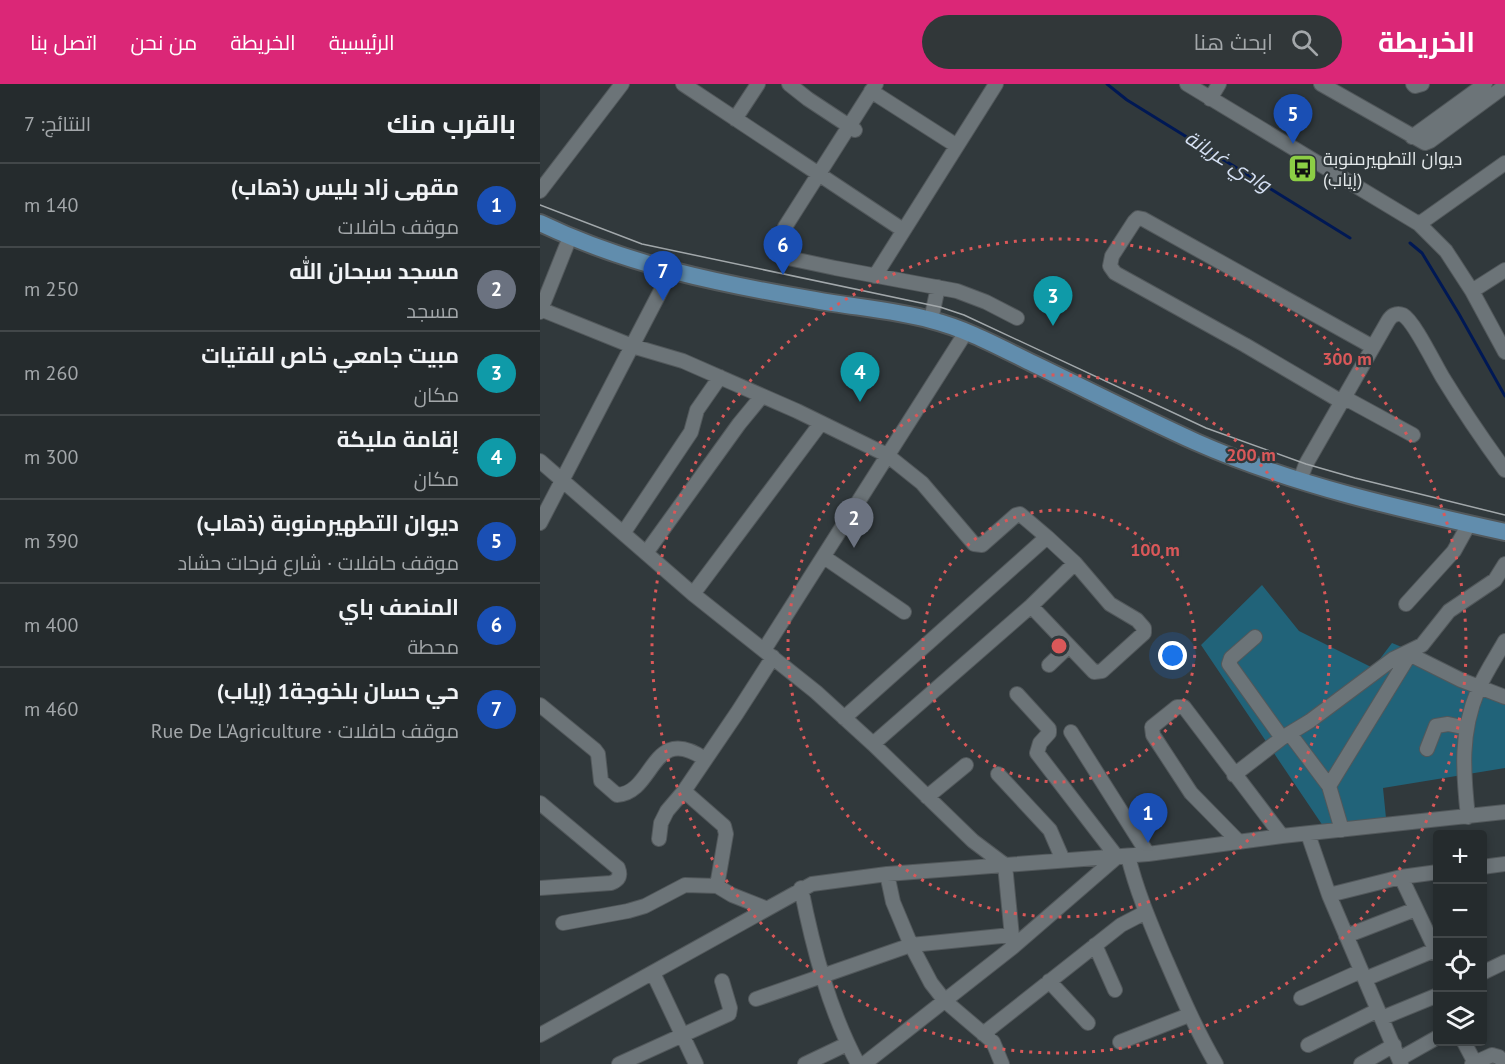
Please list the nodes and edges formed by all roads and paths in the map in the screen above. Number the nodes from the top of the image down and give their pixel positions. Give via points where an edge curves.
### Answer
1 (622, 84) edge
2 (683, 84) edge
3 (758, 84) edge
4 (789, 84) edge
5 (996, 84) edge
6 (1187, 84) edge
7 (1219, 84) edge
8 (1321, 84) edge
9 (1413, 84) edge
10 (1422, 84) edge
11 (1493, 87) edge
12 (877, 89) edge
13 (1210, 99) junction
14 (735, 119) junction
15 (852, 128) junction
16 (957, 146) junction
17 (1505, 163) edge
18 (822, 176) junction
19 (540, 191) edge
20 (540, 223) edge
21 (1419, 224) junction
22 (903, 230) junction
23 (570, 237) junction
24 (1505, 270) edge
25 (671, 271) junction
26 (874, 276) junction
27 (938, 287) junction
28 (1472, 291) junction
29 (540, 310) edge
30 (1017, 318) dead end
31 (931, 320) junction
32 (966, 332) junction
33 (632, 346) junction
34 (1373, 347) junction
35 (1505, 352) edge
36 (720, 377) junction
37 (762, 396) junction
38 (1343, 400) junction
39 (821, 423) junction
40 (1413, 435) dead end
41 (888, 454) junction
42 (540, 461) edge
43 (1505, 470) edge
44 (1300, 480) junction
45 (563, 482) junction
46 (540, 524) edge
47 (1469, 524) junction
48 (624, 532) junction
49 (1505, 532) edge
50 (1047, 537) junction
51 (646, 553) junction
52 (824, 557) junction
53 (1075, 564) junction
54 (1505, 564) edge
55 (693, 594) junction
56 (1406, 604) dead end
57 (1031, 606) junction
58 (904, 612) dead end
59 (1255, 637) dead end
60 (1505, 641) edge
61 (1068, 647) junction
62 (769, 653) junction
63 (1408, 653) junction
64 (1049, 665) dead end
65 (1479, 688) junction
66 (1017, 694) dead end
67 (1505, 697) edge
68 (540, 705) edge
69 (844, 718) junction
70 (1467, 728) junction
71 (1071, 732) dead end
72 (1286, 736) junction
73 (873, 744) junction
74 (1427, 748) dead end
75 (705, 759) junction
76 (966, 765) dead end
77 (998, 774) dead end
78 (1234, 775) junction
79 (1329, 786) junction
80 (684, 791) junction
81 (927, 797) junction
82 (540, 803) edge
83 (1505, 812) edge
84 (1468, 817) junction
85 (1342, 830) junction
86 (1308, 834) junction
87 (1281, 836) junction
88 (659, 839) dead end
89 (1239, 842) junction
90 (1148, 854) junction
91 (1122, 856) junction
92 (1063, 860) junction
93 (1005, 865) junction
94 (1505, 865) edge
95 (1487, 867) edge
96 (1433, 873) edge
97 (887, 874) junction
98 (1401, 877) junction
99 (717, 886) junction
100 (540, 888) edge
101 (801, 888) junction
102 (1329, 895) junction
103 (765, 908) junction
104 (1416, 909) junction
105 (1146, 912) junction
106 (563, 923) dead end
107 (1346, 936) junction
108 (1012, 941) junction
109 (911, 945) junction
110 (1095, 945) junction
111 (1433, 946) edge
112 (1433, 954) edge
113 (1505, 962) edge
114 (1487, 971) edge
115 (653, 974) junction
116 (1363, 975) junction
117 (823, 977) junction
118 (722, 981) dead end
119 (1049, 981) junction
120 (1115, 990) dead end
121 (1433, 996) edge
122 (1301, 998) dead end
123 (756, 999) dead end
124 (945, 1001) junction
125 (1380, 1014) junction
126 (1189, 1015) junction
127 (1088, 1023) dead end
128 (983, 1034) junction
129 (540, 1035) edge
130 (682, 1035) junction
131 (1433, 1040) edge
132 (1120, 1042) dead end
133 (848, 1044) junction
134 (1394, 1045) junction
135 (1308, 1046) dead end
136 (1466, 1046) edge
137 (636, 1060) edge
138 (1400, 1062) edge
139 (1474, 1063) edge
140 (619, 1064) edge
141 (696, 1064) edge
142 (805, 1064) edge
143 (858, 1064) edge
144 (864, 1064) edge
145 (1002, 1064) edge
146 (1216, 1064) edge
147 (1361, 1064) edge
148 (1505, 1064) edge

1 - 19 street
2 - 14 street
3 - 14 street
4 - 15 street
5 - 16 street
6 - 13 street
7 - 13 street
8 - 11 street via 1412,137
9 - 10 street
12 - 15 street
12 - 16 street
13 - 21 street
14 - 18 street
15 - 18 street
16 - 22 street
17 - 21 street
18 - 22 street
18 - 26 street via 793,231 782,240 781,252 788,258
20 - 23 main road
21 - 28 street via 1446,251
22 - 26 street
23 - 25 main road
23 - 29 street
24 - 28 street
25 - 31 main road via 782,295
25 - 33 street
26 - 27 street
27 - 30 street via 972,296
27 - 31 street
28 - 35 street
29 - 33 street
31 - 32 main road
32 - 41 street
32 - 44 main road via 1198,443
33 - 36 street
33 - 45 street
34 - 38 street
34 - 38 street via 1143,219 1134,222 1112,256 1110,266 1115,273
34 - 43 street via 1388,321 1394,315 1403,316
36 - 37 street
36 - 48 street via 697,410 691,432
37 - 39 street
37 - 51 street
38 - 40 street
38 - 44 street
39 - 41 street
39 - 55 street
41 - 50 street via 922,483 974,544 982,545 1020,514
41 - 52 street
42 - 45 street
44 - 47 main road
45 - 46 street
45 - 48 street
47 - 49 main road
47 - 56 street via 1454,551
48 - 51 street
50 - 53 street
50 - 69 street
51 - 55 street
52 - 58 street
52 - 62 street
53 - 57 street
53 - 61 street via 1110,604 1137,620 1144,633 1097,672
54 - 63 street via 1495,580 1454,606 1422,645
55 - 62 street
57 - 61 street
57 - 73 street
59 - 72 street via 1229,664
60 - 65 street
61 - 64 street
62 - 69 street
62 - 75 street via 737,714
63 - 65 street
63 - 72 street via 1393,659
63 - 79 street
65 - 67 street
65 - 70 street
66 - 91 street via 1049,729 1037,753
68 - 75 street via 595,750 601,781 617,795 630,790 670,749 685,749
69 - 73 street
70 - 74 street via 1436,726
70 - 84 street via 1463,773
71 - 90 street
72 - 78 street
72 - 79 street
73 - 81 street
75 - 80 street
76 - 81 street
77 - 92 street via 1050,830
78 - 87 street
78 - 89 street via 1184,707 1177,707 1152,727 1153,735 1191,793
79 - 85 street
80 - 88 street via 663,817
80 - 99 street via 724,826
81 - 93 street
82 - 100 street via 618,868 620,875 611,883
83 - 84 street
84 - 85 street
85 - 86 street
86 - 87 street
86 - 102 street
87 - 89 street
89 - 90 street
90 - 91 street
91 - 92 street
91 - 105 street
91 - 108 street
92 - 93 street
93 - 97 street
93 - 108 street
94 - 95 street
96 - 98 street
97 - 101 street via 825,881
97 - 109 street via 893,902
98 - 102 street
98 - 104 street
99 - 103 street
99 - 106 street via 685,885 645,906
101 - 103 street
101 - 117 street
102 - 107 street
103 - 115 street
104 - 107 street
104 - 111 street
105 - 110 street
105 - 126 street
107 - 116 street
108 - 109 street
108 - 124 street
109 - 117 street
109 - 124 street
110 - 119 street
110 - 120 street
112 - 116 street
113 - 114 street
115 - 129 street
115 - 130 street
116 - 122 street
116 - 125 street
117 - 123 street
117 - 133 street
118 - 130 street via 729,1014
119 - 127 street
119 - 128 street
121 - 125 street
124 - 128 street
124 - 144 street
125 - 134 street
125 - 135 street
126 - 132 street
126 - 146 street
128 - 145 street via 993,1042
130 - 137 street
130 - 141 street
131 - 138 street
133 - 142 street
133 - 143 street
134 - 138 street
134 - 147 street
136 - 139 street
137 - 140 street
139 - 148 street via 1492,1054

